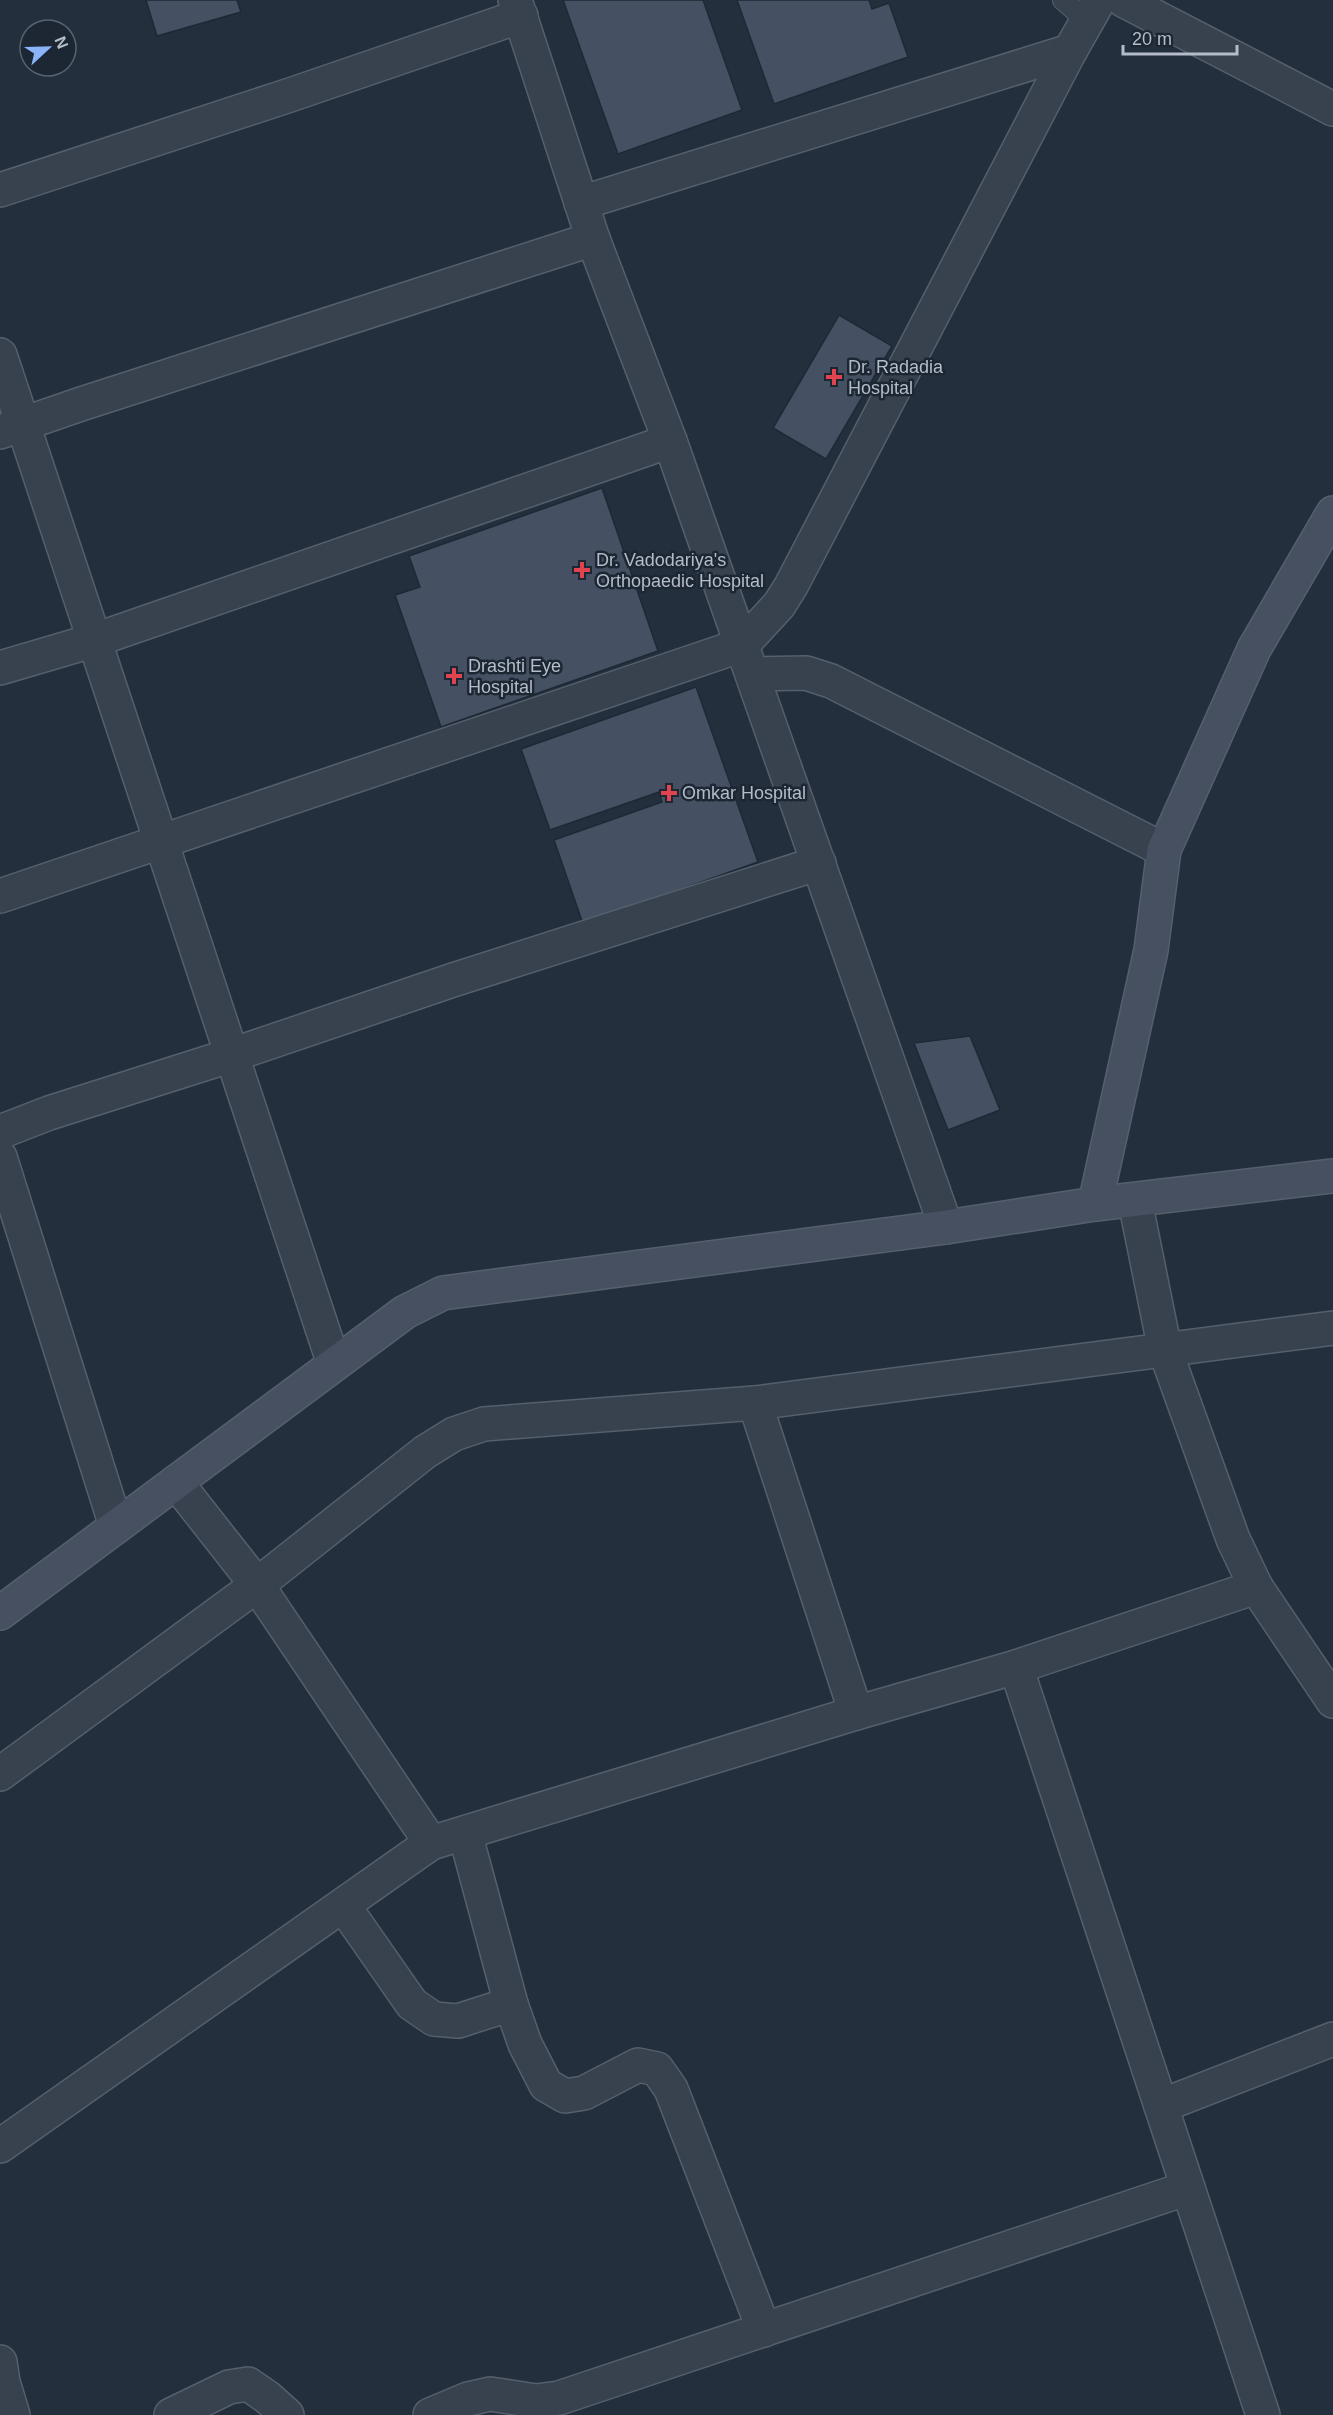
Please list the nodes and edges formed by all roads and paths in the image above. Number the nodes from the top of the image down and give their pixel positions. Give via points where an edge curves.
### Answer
1 (1063, 0) edge
2 (1123, 0) edge
3 (518, 8) edge
4 (1093, 10) edge
5 (1070, 51) junction
6 (1333, 109) edge
7 (0, 189) edge
8 (581, 203) junction
9 (593, 239) junction
10 (0, 355) edge
11 (11, 428) edge
12 (670, 441) junction
13 (1333, 513) edge
14 (95, 640) junction
15 (747, 659) junction
16 (0, 668) edge
17 (161, 840) junction
18 (1164, 850) junction
19 (819, 863) junction
20 (0, 896) edge
21 (232, 1055) junction
22 (0, 1132) edge
23 (0, 1157) edge
24 (1333, 1176) edge
25 (1135, 1201) junction
26 (1095, 1204) junction
27 (946, 1227) junction
28 (1333, 1328) edge
29 (1164, 1350) junction
30 (334, 1364) junction
31 (755, 1403) junction
32 (176, 1482) junction
33 (116, 1526) junction
34 (257, 1585) junction
35 (1256, 1587) junction
36 (0, 1613) edge
37 (1016, 1666) junction
38 (1333, 1701) edge
39 (856, 1713) junction
40 (0, 1774) edge
41 (465, 1833) junction
42 (431, 1843) junction
43 (343, 1905) junction
44 (510, 2004) junction
45 (1333, 2039) edge
46 (1161, 2106) junction
47 (0, 2146) edge
48 (1188, 2188) junction
49 (764, 2330) junction
50 (0, 2362) edge
51 (11, 2414) edge
52 (171, 2415) edge
53 (286, 2415) edge
54 (430, 2415) edge
55 (1263, 2415) edge

1 - 4 lane
2 - 6 street
3 - 7 street via 287,96
3 - 8 street
4 - 5 street
5 - 8 street
5 - 15 street via 791,586
8 - 9 street
9 - 11 street
9 - 12 street
10 - 11 street
11 - 14 street
12 - 14 street
12 - 15 street
13 - 18 street via 1254,649
14 - 16 street
14 - 17 street
15 - 17 street
15 - 18 street via 831,681
15 - 19 street
17 - 20 street
17 - 21 street
18 - 26 street via 1151,950
19 - 21 street
19 - 27 street
21 - 22 street
21 - 30 street
23 - 33 street
24 - 25 street
25 - 26 street
25 - 29 street
26 - 27 street
27 - 30 street via 443,1293 405,1312
28 - 29 street
29 - 31 street
29 - 35 street via 1233,1539
30 - 32 street
31 - 34 street via 484,1424 454,1434 425,1452
31 - 39 street
32 - 33 street
32 - 34 street
33 - 36 street
34 - 40 street
34 - 42 street
35 - 37 street
35 - 38 street
37 - 39 street
37 - 46 street
39 - 41 street
41 - 42 street
41 - 44 street
42 - 43 street
43 - 44 street via 412,2004 434,2019 458,2021
43 - 47 street
44 - 49 street via 546,2085 566,2096 584,2093 638,2065 657,2069 671,2089
45 - 46 street
46 - 48 street
48 - 49 street
48 - 55 street
49 - 54 street via 559,2398 536,2401 490,2394
50 - 51 street
52 - 53 street via 229,2387 248,2384

